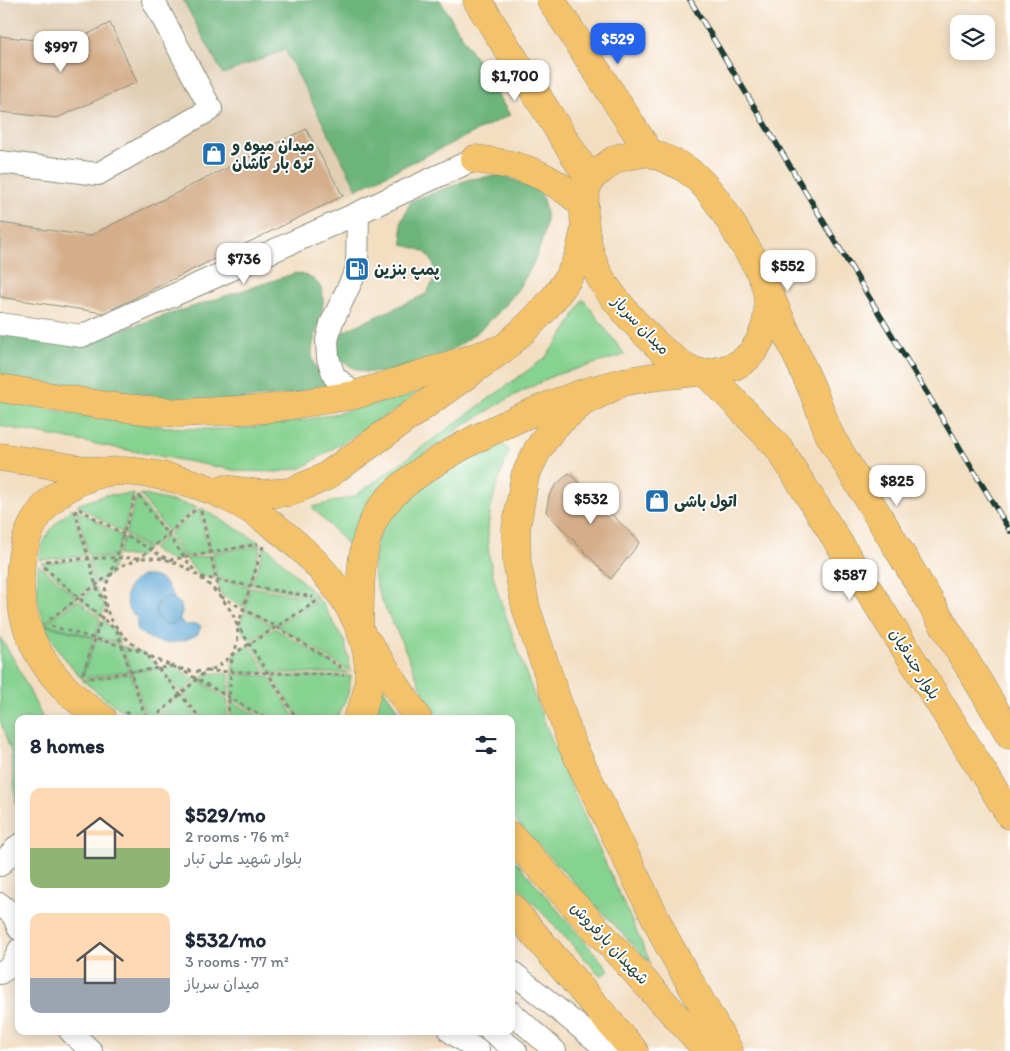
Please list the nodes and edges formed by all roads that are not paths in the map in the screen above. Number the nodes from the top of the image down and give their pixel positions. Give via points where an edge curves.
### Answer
1 (153, 0) edge
2 (477, 0) edge
3 (551, 0) edge
4 (649, 152) junction
5 (475, 159) joint
6 (0, 162) edge
7 (586, 204) junction
8 (358, 214) junction
9 (766, 287) junction
10 (0, 324) edge
11 (504, 348) junction
12 (702, 373) junction
13 (623, 382) junction
14 (0, 388) edge
15 (355, 395) junction
16 (0, 457) edge
17 (104, 472) junction
18 (197, 498) junction
19 (0, 598) edge
20 (362, 631) junction
21 (30, 636) junction
22 (80, 711) edge
23 (111, 713) edge
24 (359, 715) edge
25 (415, 715) edge
26 (1010, 735) edge
27 (1010, 815) edge
28 (515, 840) edge
29 (15, 849) edge
30 (0, 865) edge
31 (515, 912) edge
32 (515, 974) edge
33 (515, 1016) edge
34 (74, 1035) edge
35 (456, 1035) edge
36 (496, 1035) edge
37 (91, 1051) edge
38 (478, 1051) edge
39 (516, 1051) edge
40 (555, 1051) edge
41 (609, 1051) edge
42 (634, 1051) edge
43 (708, 1051) edge
44 (729, 1051) edge

1 - 6 street via 211,109 98,174
2 - 7 main road, میدان سرباز
3 - 4 main road
4 - 7 main road via 615,159
4 - 9 main road via 690,171 710,194 727,215
5 - 7 main road via 537,172
5 - 8 street
7 - 11 main road via 577,262 560,290 525,330
7 - 12 main road, میدان سرباز via 596,269 614,298 664,352
8 - 10 street via 82,336
8 - 15 street via 358,269 331,324 328,341 328,358 334,376
9 - 12 main road via 768,315 762,336 734,366
9 - 26 main road via 828,434
11 - 15 main road
11 - 18 main road via 325,477 290,492
12 - 13 main road
12 - 27 main road, بلوار جندقیان via 779,448
13 - 20 main road via 552,404 455,450 399,490 377,515 364,547
13 - 44 main road via 583,402 553,427 537,451 525,476 516,529 517,563 526,608 572,745 667,942
14 - 15 main road via 114,407 180,413 265,409
16 - 17 main road
17 - 18 main road via 137,472
17 - 21 main road via 71,484 48,502 31,525 20,568 20,600
18 - 20 main road via 249,509 289,537 336,588
19 - 21 main road
20 - 24 main road via 369,677
20 - 25 main road
21 - 22 main road via 41,658
22 - 23 main road
28 - 43 main road, شهیدان بارفروش
29 - 30 street
31 - 42 main road
32 - 41 street
33 - 40 street
34 - 37 street
35 - 38 street
36 - 39 street

